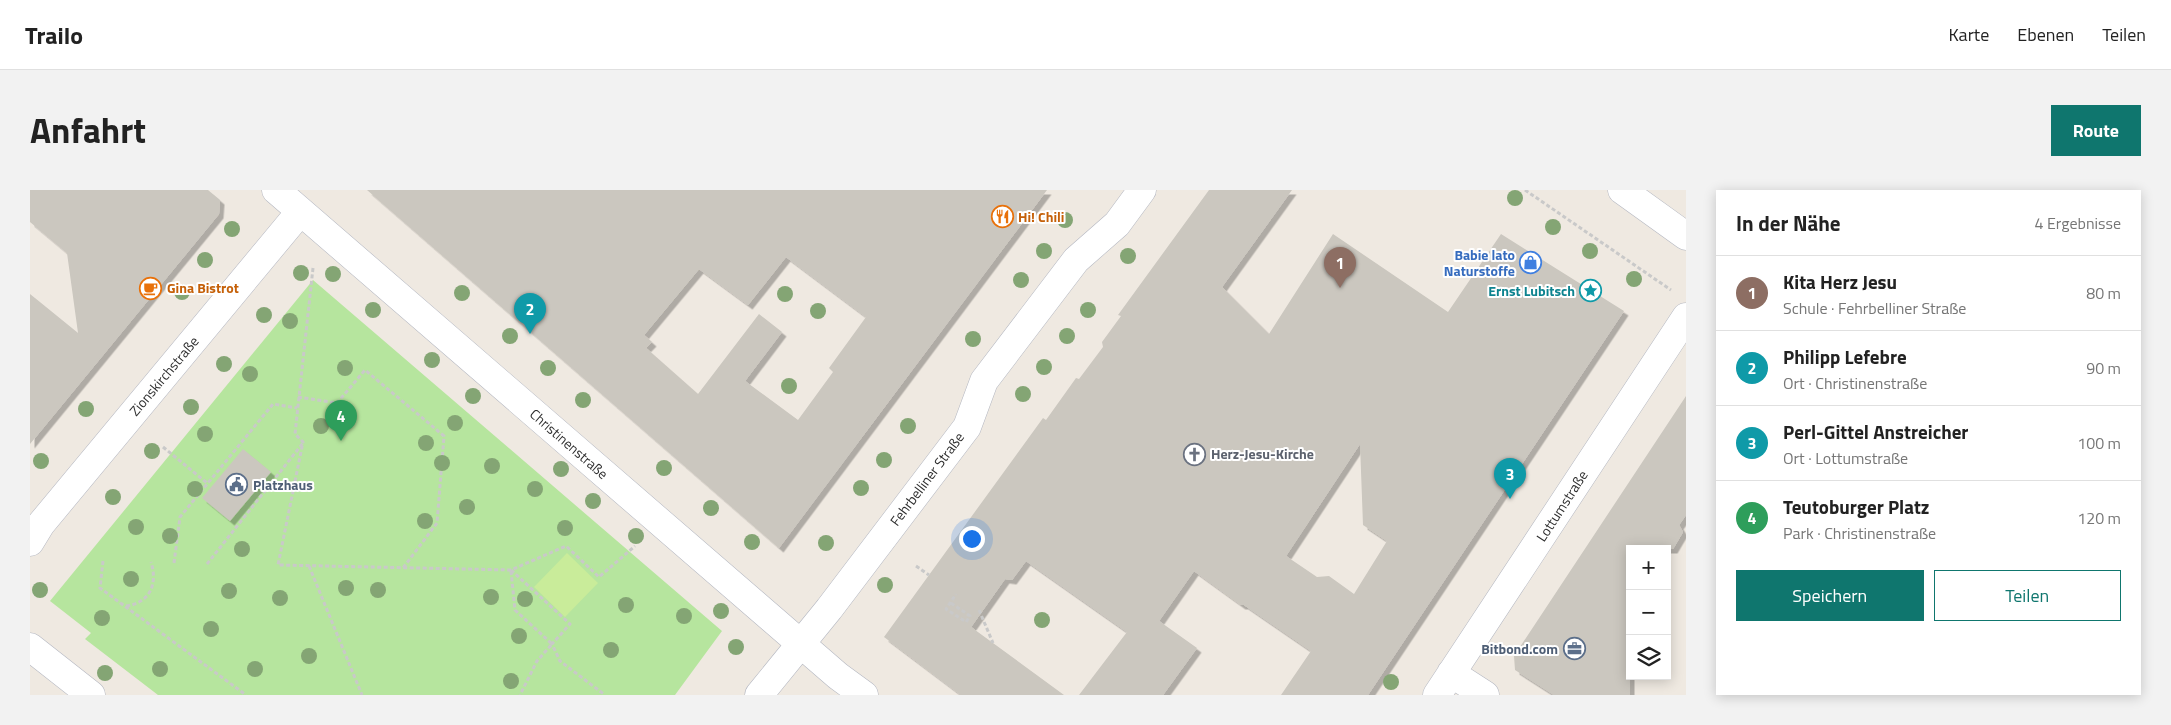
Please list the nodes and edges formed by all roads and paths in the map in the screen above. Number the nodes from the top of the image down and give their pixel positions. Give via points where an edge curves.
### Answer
1 (276, 190) edge
2 (1142, 190) edge
3 (1525, 190) edge
4 (1622, 190) edge
5 (300, 212) junction
6 (1686, 236) edge
7 (313, 268) dead end
8 (1664, 286) dead end
9 (1686, 317) edge
10 (298, 397) junction
11 (297, 408) junction
12 (303, 442) junction
13 (163, 447) dead end
14 (207, 483) junction
15 (30, 542) edge
16 (636, 546) dead end
17 (103, 561) dead end
18 (151, 562) dead end
19 (174, 563) dead end
20 (207, 564) dead end
21 (309, 566) junction
22 (916, 566) dead end
23 (404, 568) junction
24 (511, 570) junction
25 (929, 575) dead end
26 (956, 594) dead end
27 (951, 603) junction
28 (126, 606) junction
29 (979, 610) dead end
30 (993, 643) dead end
31 (552, 644) junction
32 (801, 644) junction
33 (30, 647) edge
34 (1444, 684) edge
35 (91, 695) edge
36 (246, 695) edge
37 (362, 695) edge
38 (520, 695) edge
39 (604, 695) edge
40 (759, 695) edge
41 (864, 695) edge
42 (1485, 695) edge

1 - 5 street, Christinenstraße
2 - 32 street, Fehrbelliner Straße via 1117,224 1076,260 984,381 967,427
3 - 8 path
4 - 6 street
5 - 15 street, Zionskirchstraße via 41,524
5 - 32 street, Christinenstraße
7 - 10 path
9 - 34 street, Lottumstraße
10 - 11 path
10 - 23 path via 337,403 365,370 444,436 437,523
11 - 12 path via 295,434
11 - 14 path via 273,404
12 - 20 path
12 - 21 path via 278,565
13 - 14 path
14 - 19 path via 180,518
16 - 24 path via 599,577 566,546
17 - 28 path via 100,588
18 - 28 path via 155,574 150,594 141,602
21 - 23 path
21 - 37 path
22 - 25 path
23 - 24 path
24 - 31 path via 515,610
24 - 31 path via 570,624
26 - 27 path
27 - 27 path via 946,609 966,622 970,616
28 - 36 path
29 - 30 path
31 - 38 path via 537,661
31 - 39 path via 560,660
32 - 40 street, Fehrbelliner Straße
32 - 41 street, Christinenstraße
33 - 35 street
34 - 42 street

